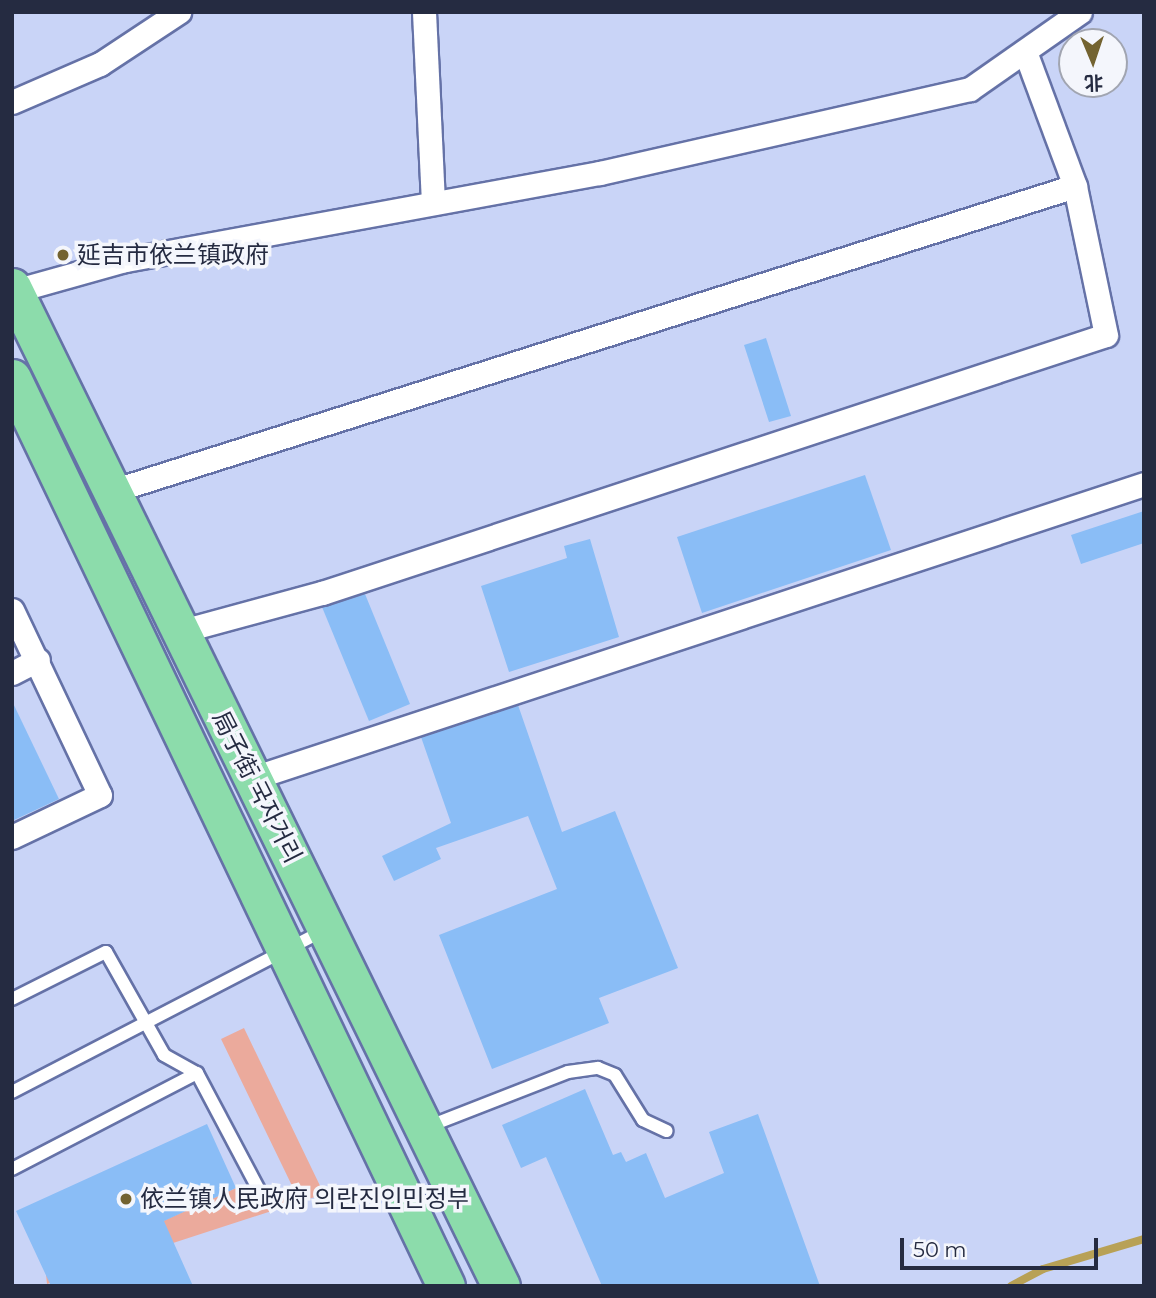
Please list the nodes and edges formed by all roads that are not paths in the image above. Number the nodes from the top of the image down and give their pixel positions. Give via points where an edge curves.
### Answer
1 (179, 12) edge
2 (424, 12) edge
3 (1080, 12) edge
4 (1026, 54) junction
5 (12, 102) edge
6 (1074, 186) junction
7 (433, 203) junction
8 (16, 304) edge
9 (12, 378) edge
10 (1144, 484) edge
11 (108, 492) junction
12 (12, 610) edge
13 (178, 632) junction
14 (38, 660) junction
15 (12, 673) edge
16 (253, 778) junction
17 (12, 837) edge
18 (328, 929) junction
19 (283, 952) junction
20 (12, 999) edge
21 (144, 1024) junction
22 (197, 1073) junction
23 (12, 1092) edge
24 (426, 1127) junction
25 (667, 1131) dead end
26 (13, 1167) edge
27 (261, 1194) dead end
28 (446, 1286) edge
29 (501, 1286) edge

1 - 5 street via 100,64
2 - 7 street
3 - 4 street
4 - 6 street
4 - 7 street via 970,89 830,125
6 - 11 street
6 - 13 street via 1106,335 322,593
7 - 8 street via 125,260
8 - 11 main road, 局子街 국자거리
9 - 19 main road, 局子街 국자거리
10 - 16 street
11 - 13 main road, 局子街 국자거리
12 - 14 street
13 - 16 main road, 局子街 국자거리
14 - 15 street
14 - 17 street via 100,795
16 - 18 main road, 局子街 국자거리
18 - 19 lane
18 - 24 main road, 局子街 국자거리
19 - 21 lane
19 - 28 main road, 局子街 국자거리
20 - 21 lane via 106,952
21 - 22 lane via 164,1055
21 - 23 lane
22 - 26 lane
22 - 27 lane
24 - 25 lane via 568,1072 598,1068 615,1075 643,1120
24 - 29 main road, 局子街 국자거리

